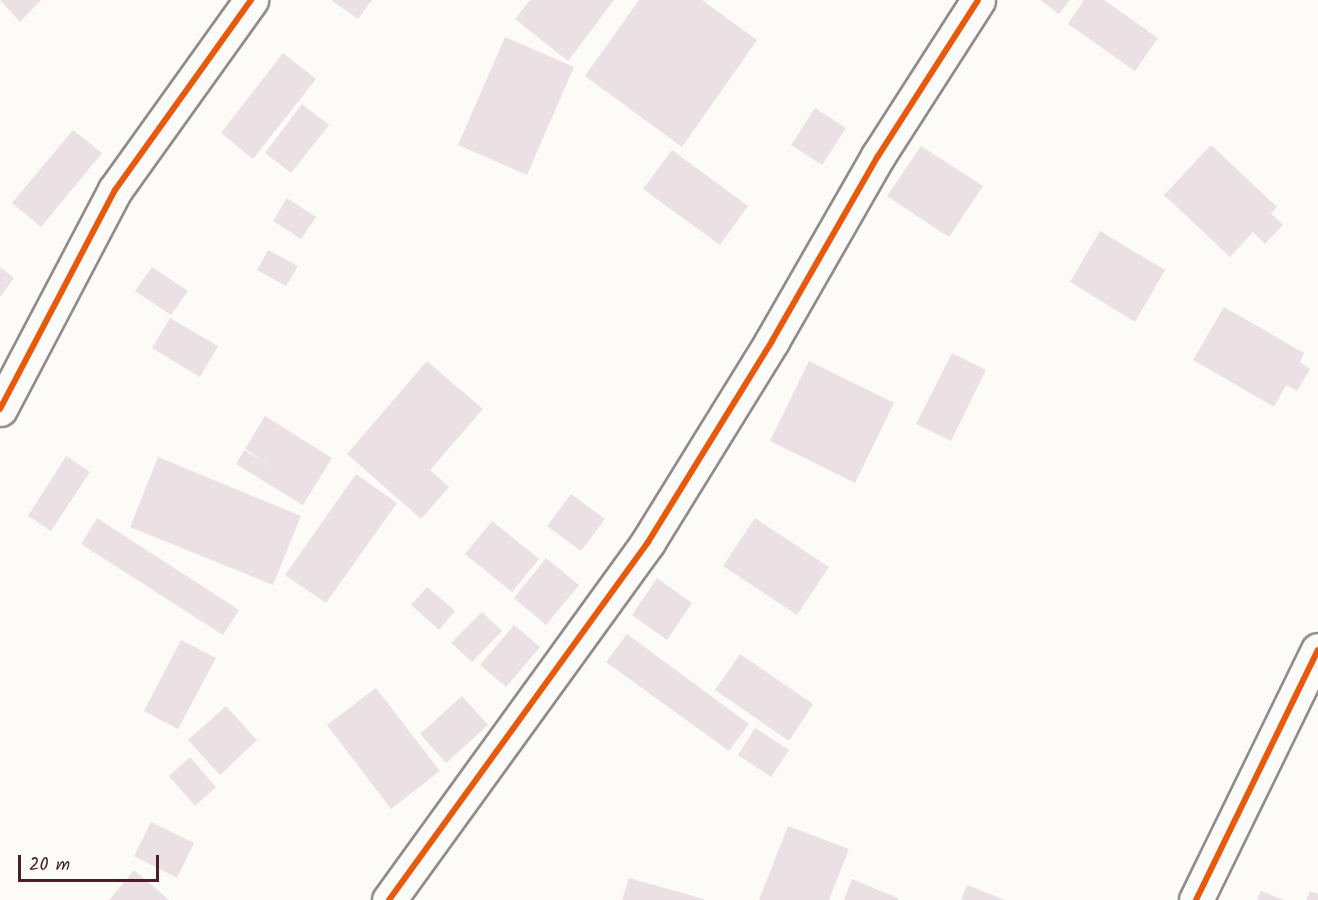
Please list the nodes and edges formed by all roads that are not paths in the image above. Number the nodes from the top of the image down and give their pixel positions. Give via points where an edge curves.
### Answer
1 (251, 0) edge
2 (978, 0) edge
3 (0, 409) edge
4 (1315, 660) edge
5 (389, 900) edge
6 (1196, 900) edge

1 - 3 street via 115,190
2 - 5 street via 878,156 772,341 648,542
4 - 6 street

